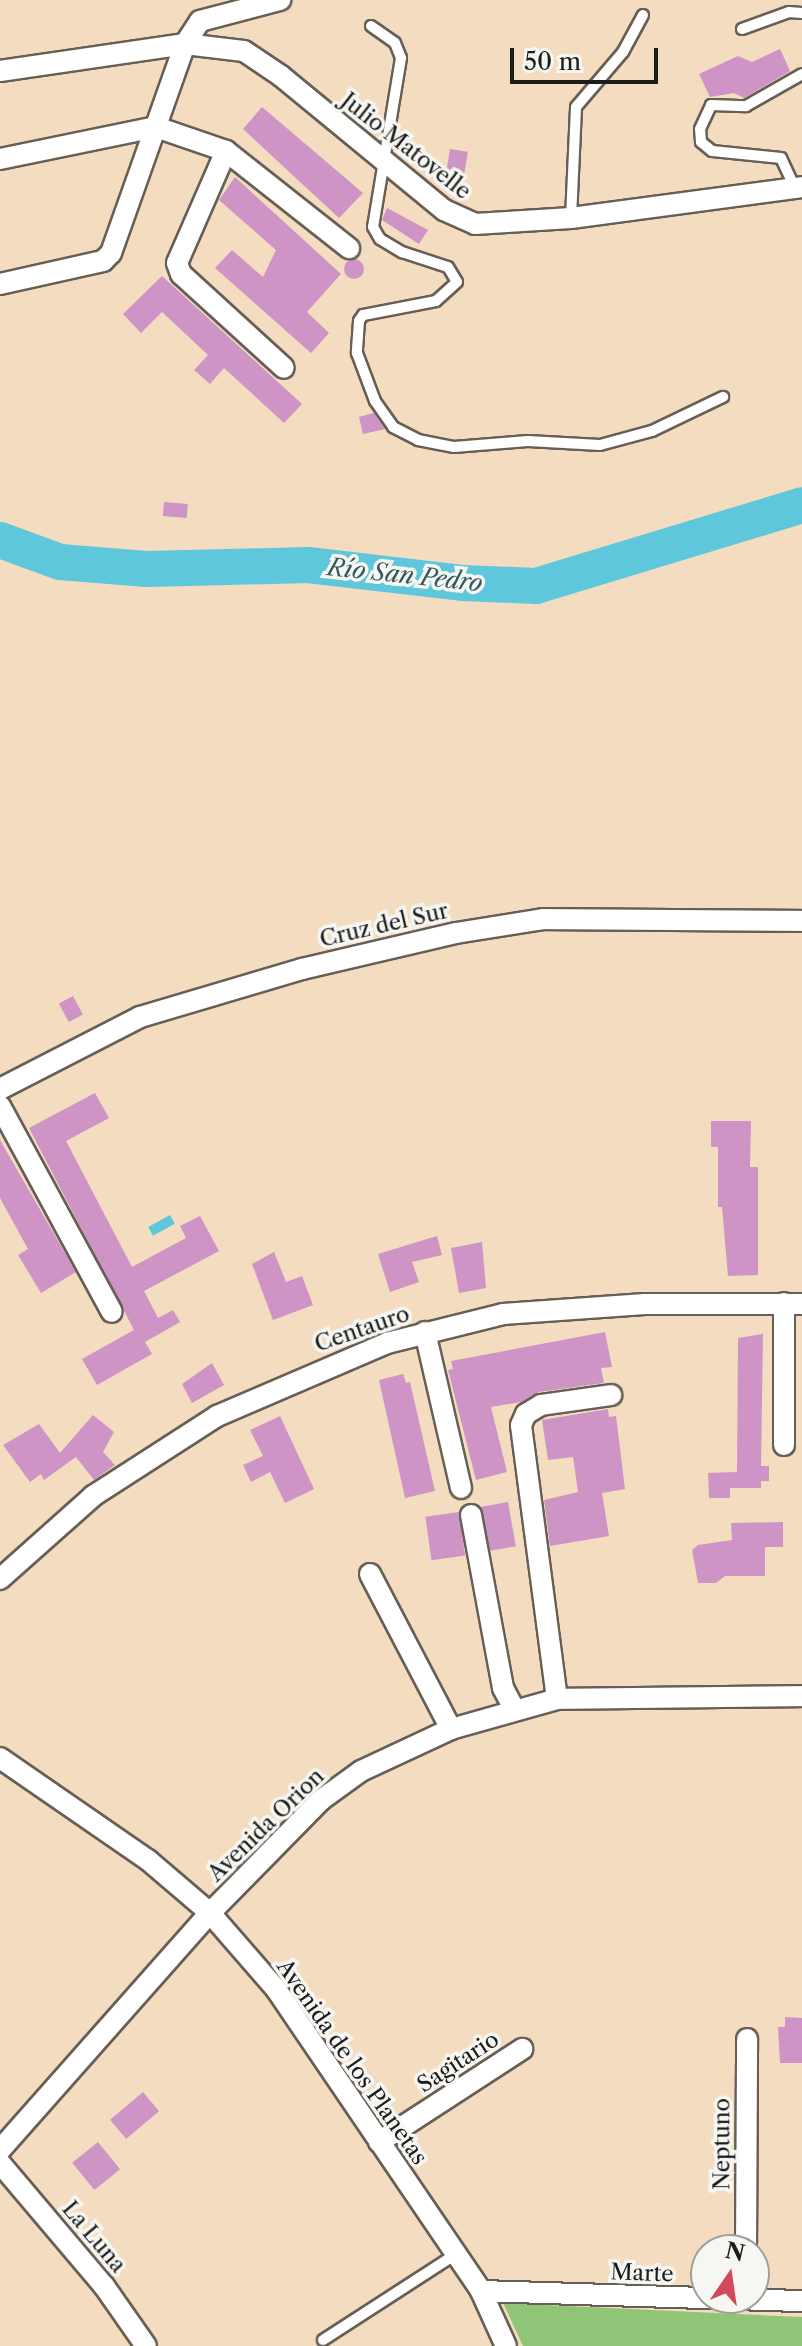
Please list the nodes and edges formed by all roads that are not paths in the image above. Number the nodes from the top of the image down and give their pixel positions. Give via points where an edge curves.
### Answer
1 (280, 0) edge
2 (802, 13) edge
3 (643, 15) dead end
4 (371, 26) dead end
5 (742, 29) dead end
6 (185, 44) junction
7 (0, 71) edge
8 (802, 74) edge
9 (156, 127) junction
10 (226, 151) junction
11 (0, 159) edge
12 (382, 161) junction
13 (798, 188) edge
14 (571, 218) junction
15 (349, 248) dead end
16 (0, 284) edge
17 (284, 368) dead end
18 (723, 397) dead end
19 (802, 921) edge
20 (0, 1089) edge
21 (0, 1106) edge
22 (793, 1304) edge
23 (112, 1312) dead end
24 (425, 1332) junction
25 (611, 1395) dead end
26 (784, 1445) dead end
27 (461, 1488) dead end
28 (471, 1515) dead end
29 (370, 1574) dead end
30 (0, 1579) edge
31 (802, 1696) edge
32 (557, 1699) junction
33 (514, 1709) junction
34 (451, 1729) junction
35 (0, 1758) edge
36 (210, 1913) junction
37 (747, 2039) dead end
38 (522, 2049) dead end
39 (379, 2142) junction
40 (0, 2150) edge
41 (0, 2163) edge
42 (746, 2234) edge
43 (456, 2254) junction
44 (481, 2291) junction
45 (690, 2298) edge
46 (770, 2300) edge
47 (802, 2301) edge
48 (323, 2340) dead end
49 (146, 2346) edge
50 (506, 2346) edge

1 - 6 street via 205,18
2 - 5 lane via 789,12
3 - 14 lane via 623,52 576,107
4 - 12 lane via 395,43 401,58
6 - 7 street, Julio Matovelle
6 - 9 street
6 - 12 street, Julio Matovelle via 244,51
8 - 13 lane via 746,106 711,105 700,129 701,142 712,151 781,158
9 - 10 street
9 - 11 street
9 - 16 street via 111,253 103,261
10 - 15 street
10 - 17 street via 177,263 181,274
12 - 14 street, Julio Matovelle via 459,220 496,226
12 - 18 lane via 372,214 380,239 448,267 457,282 436,301 363,315 359,321 357,353 375,401 393,427 418,440 454,447 528,441 600,445 652,431
13 - 14 street, Julio Matovelle
19 - 20 street, Cruz del Sur via 543,919 456,933 302,969 140,1017
21 - 23 street
22 - 24 street, Centauro via 503,1314
22 - 26 street
24 - 27 street
24 - 30 street, Centauro via 306,1375 217,1416 93,1496
25 - 32 street via 541,1405 526,1414 521,1425
28 - 33 street via 503,1688
29 - 34 street
31 - 32 street, Avenida Orion
32 - 33 street, Avenida Orion
33 - 34 street, Avenida Orion
34 - 36 street, Avenida Orion via 361,1771 321,1800
35 - 36 street, Avenida de los Planetas via 148,1860
36 - 39 street, Avenida de los Planetas via 276,1989
36 - 40 street, Avenida Orion
37 - 42 street, Neptuno
38 - 39 street, Sagitario
39 - 43 street, Avenida de los Planetas
41 - 49 street, La Luna via 104,2286
43 - 44 street, Avenida de los Planetas
43 - 48 lane
44 - 45 street, Marte
44 - 50 street, Avenida de los Planetas
46 - 47 street, Marte

